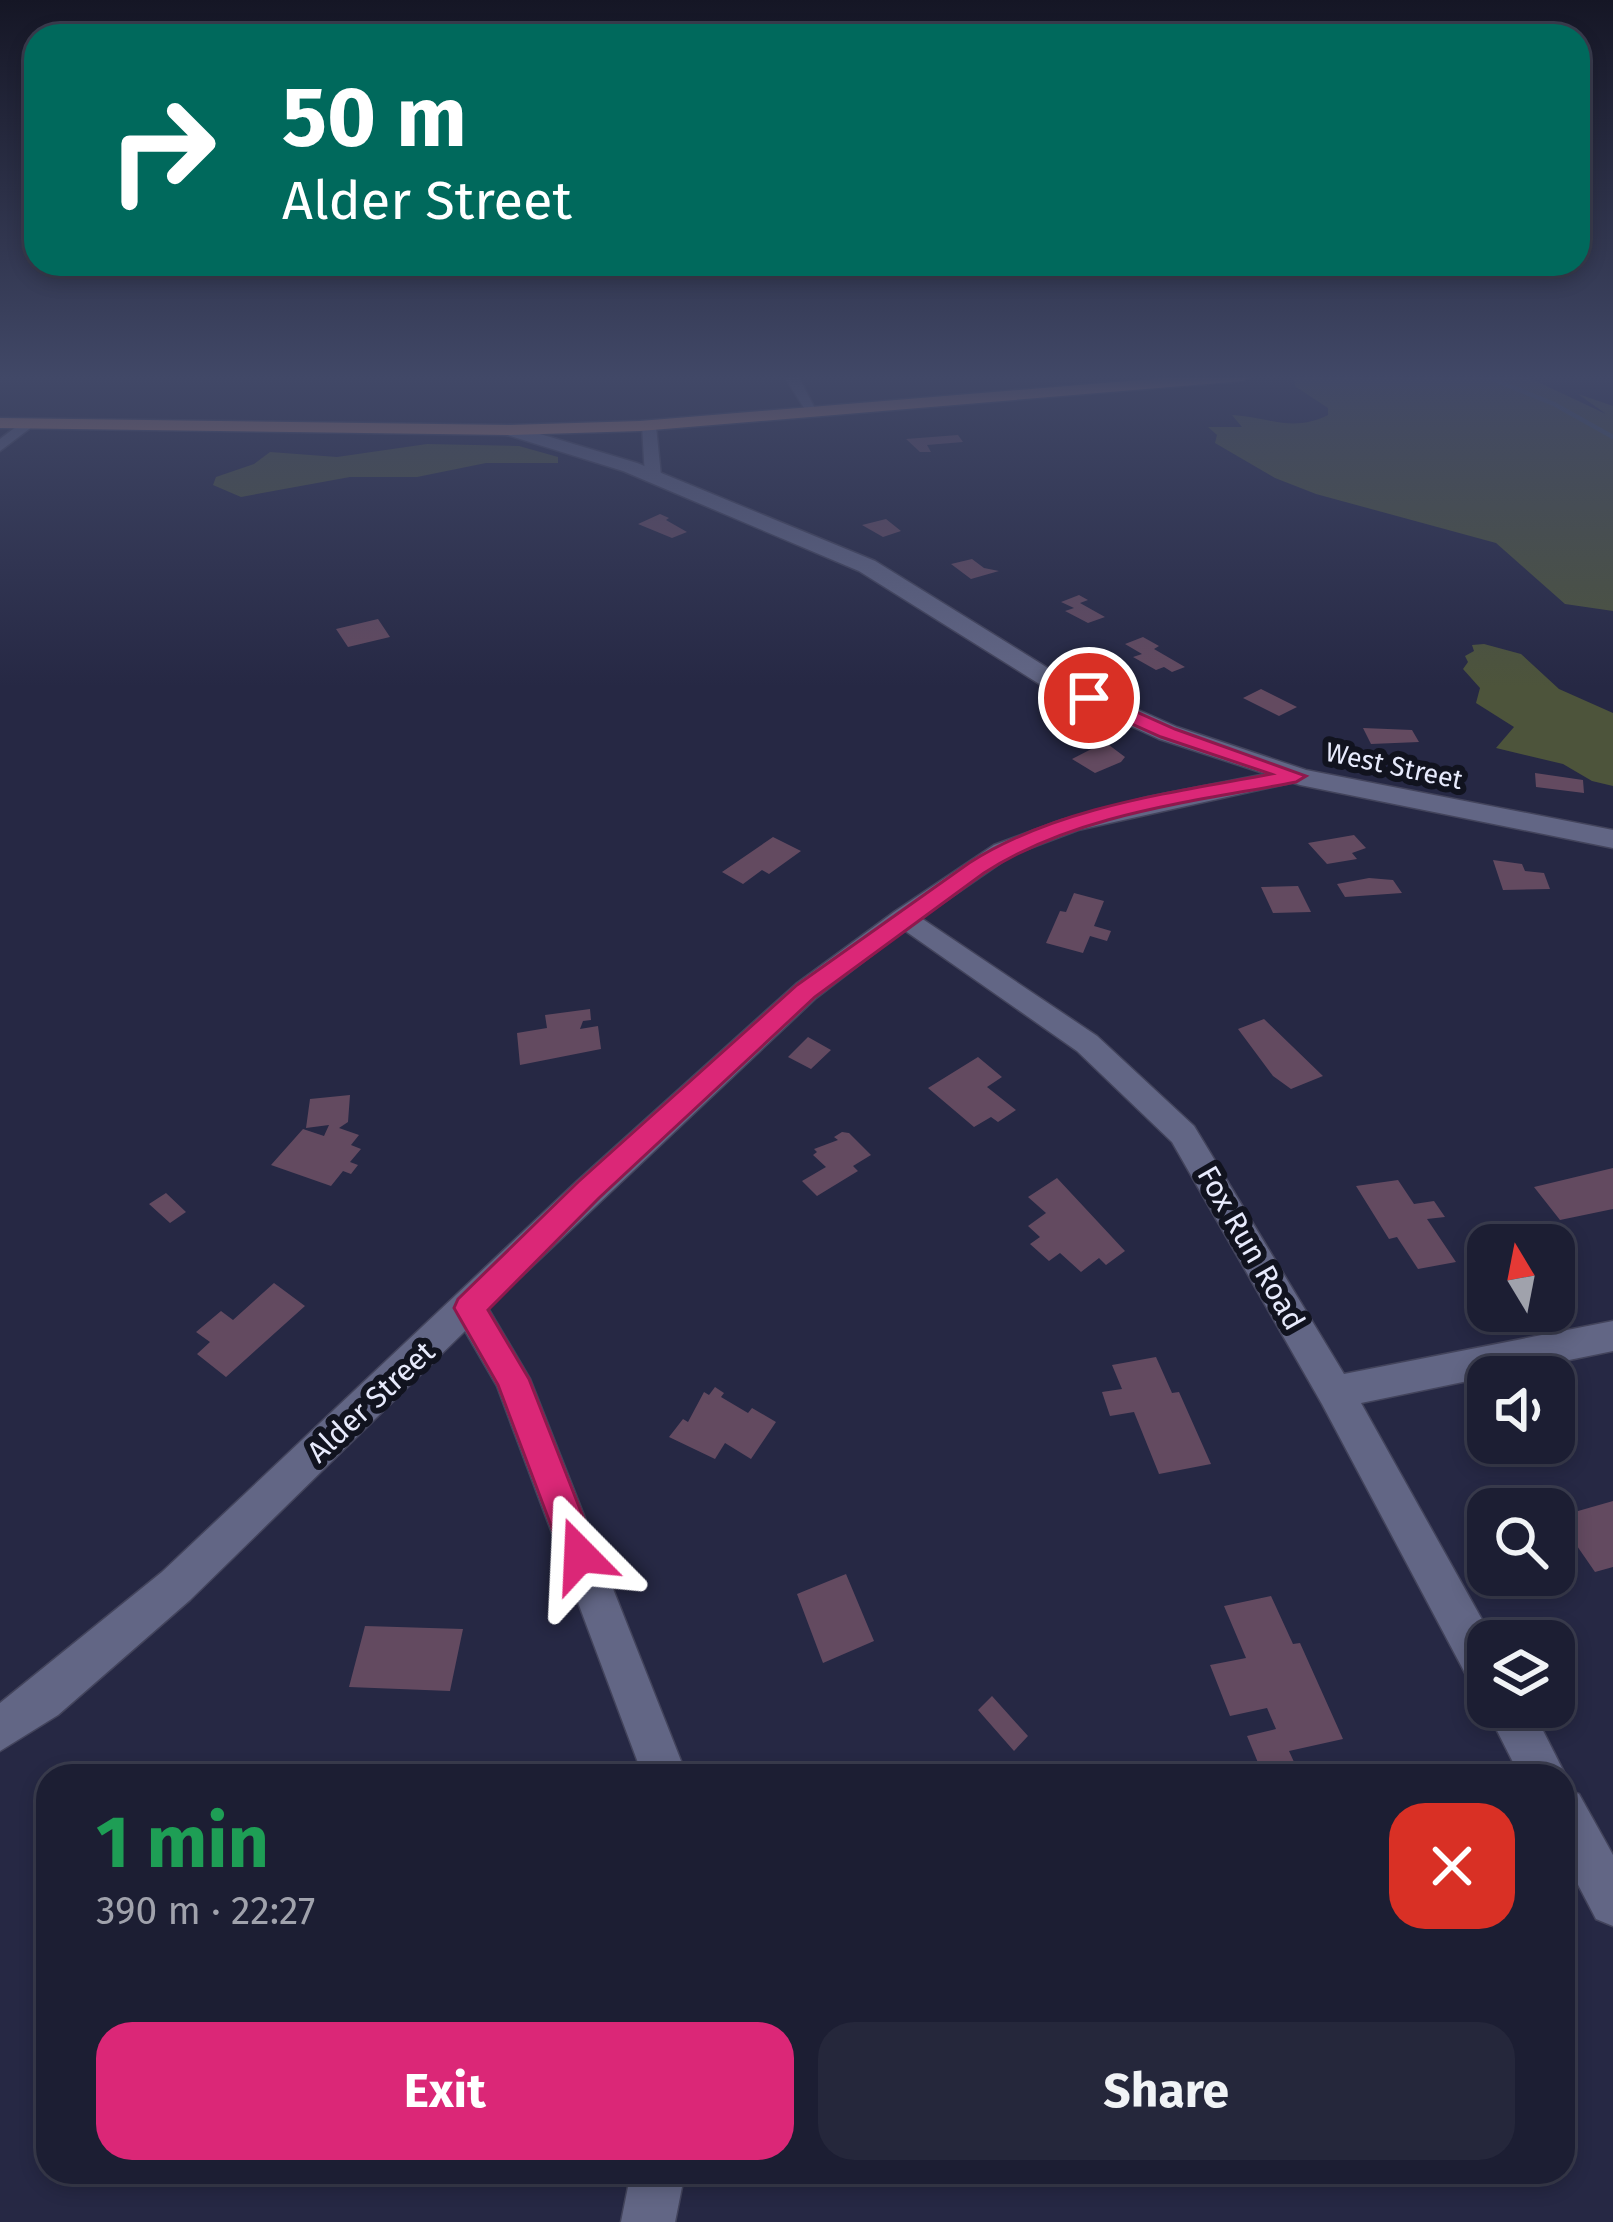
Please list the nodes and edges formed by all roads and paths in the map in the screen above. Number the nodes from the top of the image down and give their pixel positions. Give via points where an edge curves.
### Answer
1 (662, 480) edge
2 (1296, 776) junction
3 (1613, 838) edge
4 (903, 918) junction
5 (470, 1308) junction
6 (1613, 1336) edge
7 (1335, 1392) junction
8 (1467, 1634) edge
9 (1518, 1728) edge
10 (0, 1730) edge
11 (660, 1764) edge
12 (1538, 1764) edge
13 (1575, 1832) edge
14 (1613, 1902) edge
15 (656, 2184) edge
16 (648, 2222) edge

1 - 2 street, West Street via 868,566 1050,680 1168,733
2 - 3 street, West Street
2 - 4 street, Alder Street via 1070,825 1004,850
4 - 5 street, Alder Street via 806,991
4 - 7 street, Fox Run Road via 1154,1099 1204,1166
5 - 10 street, Alder Street via 176,1586
5 - 11 street via 512,1379
6 - 7 street
7 - 8 street, Fox Run Road
9 - 12 street
13 - 14 street
15 - 16 street

